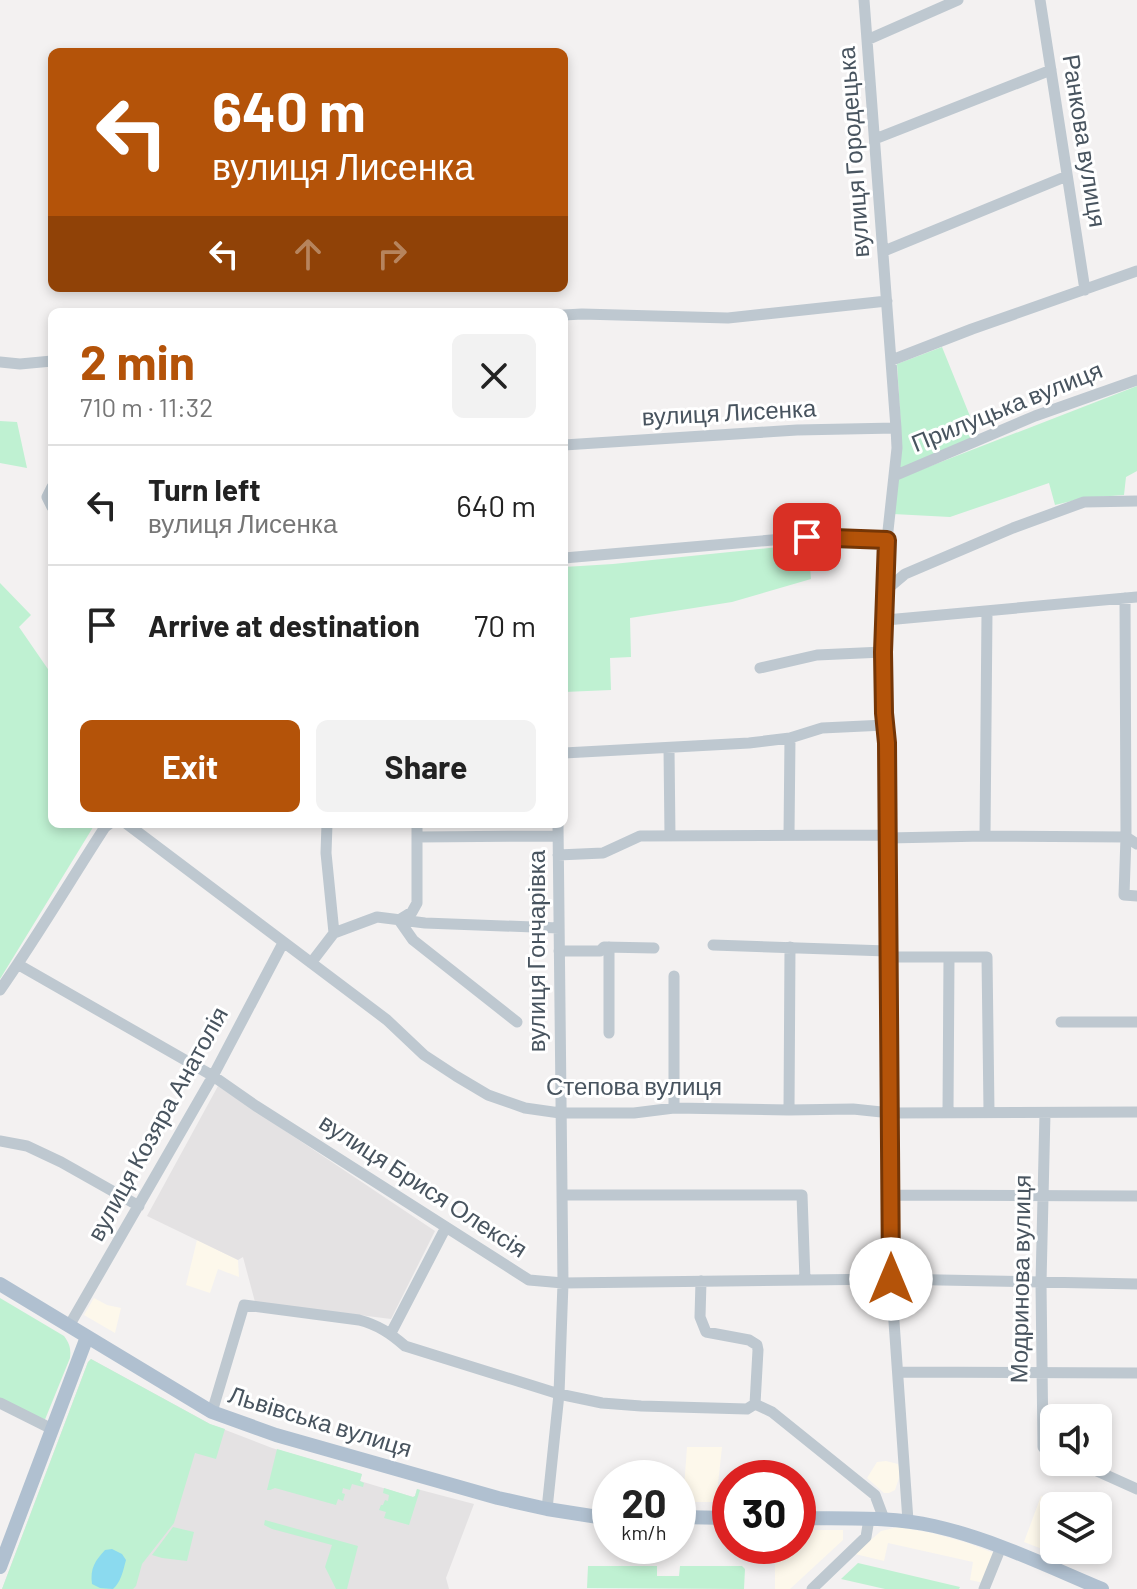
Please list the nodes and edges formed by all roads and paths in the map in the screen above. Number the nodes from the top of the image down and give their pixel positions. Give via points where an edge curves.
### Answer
1 (864, 0) edge
2 (958, 0) edge
3 (1040, 0) edge
4 (867, 40) junction
5 (1051, 70) junction
6 (875, 139) junction
7 (1067, 176) junction
8 (884, 251) junction
9 (1137, 271) edge
10 (1085, 290) junction
11 (887, 301) junction
12 (568, 315) edge
13 (892, 360) junction
14 (48, 361) edge
15 (0, 362) edge
16 (1137, 380) edge
17 (896, 428) junction
18 (568, 445) edge
19 (894, 476) junction
20 (1137, 501) edge
21 (886, 544) junction
22 (568, 558) edge
23 (886, 590) junction
24 (1131, 598) edge
25 (987, 612) junction
26 (886, 620) junction
27 (883, 652) junction
28 (760, 668) dead end
29 (885, 725) junction
30 (790, 738) junction
31 (669, 748) junction
32 (568, 753) edge
33 (106, 828) edge
34 (132, 828) edge
35 (327, 828) edge
36 (417, 830) edge
37 (558, 830) edge
38 (789, 835) junction
39 (670, 836) junction
40 (888, 836) junction
41 (985, 836) junction
42 (1132, 840) edge
43 (558, 855) junction
44 (1137, 896) edge
45 (399, 920) junction
46 (559, 928) junction
47 (334, 933) junction
48 (283, 943) junction
49 (713, 945) dead end
50 (609, 947) junction
51 (790, 947) junction
52 (654, 948) dead end
53 (559, 951) junction
54 (887, 954) junction
55 (949, 957) junction
56 (311, 963) junction
57 (19, 965) junction
58 (674, 976) dead end
59 (0, 990) edge
60 (517, 1022) dead end
61 (1061, 1022) dead end
62 (1137, 1022) edge
63 (609, 1033) dead end
64 (213, 1076) junction
65 (674, 1108) junction
66 (789, 1110) junction
67 (989, 1111) junction
68 (948, 1112) junction
69 (1137, 1112) edge
70 (560, 1113) junction
71 (891, 1113) junction
72 (1045, 1113) junction
73 (0, 1141) edge
74 (562, 1195) junction
75 (890, 1195) junction
76 (1044, 1196) junction
77 (1137, 1196) edge
78 (139, 1206) junction
79 (446, 1227) junction
80 (891, 1279) junction
81 (805, 1280) junction
82 (701, 1281) junction
83 (563, 1283) junction
84 (1041, 1283) junction
85 (0, 1284) edge
86 (1137, 1284) edge
87 (69, 1326) junction
88 (391, 1333) junction
89 (87, 1337) junction
90 (898, 1372) junction
91 (1041, 1372) junction
92 (1137, 1373) edge
93 (559, 1394) junction
94 (0, 1403) edge
95 (755, 1404) junction
96 (1042, 1404) edge
97 (212, 1412) junction
98 (52, 1429) junction
99 (1108, 1476) edge
100 (1137, 1489) edge
101 (547, 1509) junction
102 (592, 1516) edge
103 (816, 1518) edge
104 (869, 1519) junction
105 (884, 1519) junction
106 (908, 1521) junction
107 (1001, 1547) junction
108 (0, 1567) edge
109 (812, 1589) edge
110 (984, 1589) edge
111 (1102, 1589) edge

1 - 4 street, вулиця Городецька
2 - 4 street
3 - 5 street, Ранкова вулиця
4 - 6 street, вулиця Городецька
5 - 6 street
5 - 7 street, Ранкова вулиця
6 - 8 street, вулиця Городецька
7 - 8 street
7 - 10 street, Ранкова вулиця
8 - 11 street, вулиця Городецька
9 - 10 street
10 - 13 street
11 - 12 street via 728,318
11 - 13 street, вулиця Городецька
13 - 17 street, вулиця Городецька
14 - 15 street
16 - 19 street, Прилуцька вулиця
17 - 18 street, вулиця Лисенка
17 - 19 street, вулиця Городецька
19 - 21 street, вулиця Городецька
20 - 23 street via 1084,502 905,574
21 - 22 street via 807,537
21 - 23 street, вулиця Городецька
23 - 26 street, вулиця Городецька
24 - 25 street
24 - 42 street
25 - 26 street
25 - 41 street
26 - 27 street, вулиця Городецька
27 - 28 street via 817,655
27 - 29 street, вулиця Городецька
29 - 30 street via 822,728
29 - 40 street, вулиця Городецька
30 - 31 street
30 - 38 street
31 - 32 street
31 - 39 street
33 - 57 street
34 - 48 street, Степова вулиця
35 - 47 street
36 - 37 street
36 - 45 street via 417,903
37 - 43 street, вулиця Гончарівка
38 - 39 street
38 - 40 street
39 - 43 street via 640,836 603,853
40 - 41 street
40 - 54 street, вулиця Городецька
41 - 42 street
42 - 44 street via 1124,895
43 - 46 street, вулиця Гончарівка
45 - 46 street
45 - 47 street via 377,917
45 - 60 street via 413,940
46 - 53 street, вулиця Гончарівка
47 - 56 street
48 - 56 street, Степова вулиця
48 - 64 street, вулиця Козяра Анатолія
49 - 51 street
50 - 52 street
50 - 53 street
50 - 63 street
51 - 54 street
51 - 66 street
53 - 70 street, вулиця Гончарівка
54 - 55 street
54 - 71 street, вулиця Городецька
55 - 67 street via 987,957
55 - 68 street
56 - 70 street, Степова вулиця via 424,1055 477,1089 525,1108
57 - 59 street
57 - 64 street, вулиця Брися Олексія
58 - 65 street
61 - 62 street
64 - 78 street, вулиця Козяра Анатолія
64 - 79 street, вулиця Брися Олексія
65 - 66 street, Степова вулиця
65 - 70 street, Степова вулиця
66 - 71 street, Степова вулиця
67 - 68 street, Степова вулиця
67 - 72 street, Степова вулиця
68 - 71 street, Степова вулиця
69 - 72 street, Степова вулиця
70 - 74 street, вулиця Гончарівка
71 - 75 street, вулиця Городецька
72 - 76 street, Модринова вулиця
73 - 78 street via 27,1146
74 - 81 street via 802,1195
74 - 83 street, вулиця Гончарівка
75 - 76 street
75 - 80 street, вулиця Городецька
76 - 77 street
76 - 84 street, Модринова вулиця
78 - 87 street, вулиця Козяра Анатолія
79 - 83 street, вулиця Брися Олексія via 529,1280
79 - 88 street
80 - 81 street, вулиця Брися Олексія
80 - 84 street, вулиця Брися Олексія
80 - 90 street, вулиця Городецька
81 - 82 street, вулиця Брися Олексія
82 - 83 street, вулиця Брися Олексія
82 - 95 street via 700,1317 706,1332 757,1345
83 - 93 street, вулиця Гончарівка
84 - 86 street, вулиця Брися Олексія
84 - 91 street, Модринова вулиця
85 - 87 main road, Львівська вулиця
87 - 89 main road, Львівська вулиця
88 - 93 street via 405,1346
88 - 97 street via 359,1320 244,1305
89 - 97 main road, Львівська вулиця
89 - 98 main road
90 - 91 street
90 - 106 street, вулиця Городецька
91 - 92 street
91 - 96 street, Модринова вулиця
93 - 95 street via 641,1406 747,1409
93 - 101 street, вулиця Гончарівка
94 - 98 street
95 - 105 street via 875,1495
97 - 101 main road, Львівська вулиця via 276,1435
98 - 108 main road
99 - 100 street
101 - 102 main road, Львівська вулиця
103 - 104 main road
104 - 105 main road
104 - 109 street via 866,1537
105 - 106 main road
106 - 107 main road
107 - 110 street
107 - 111 main road

